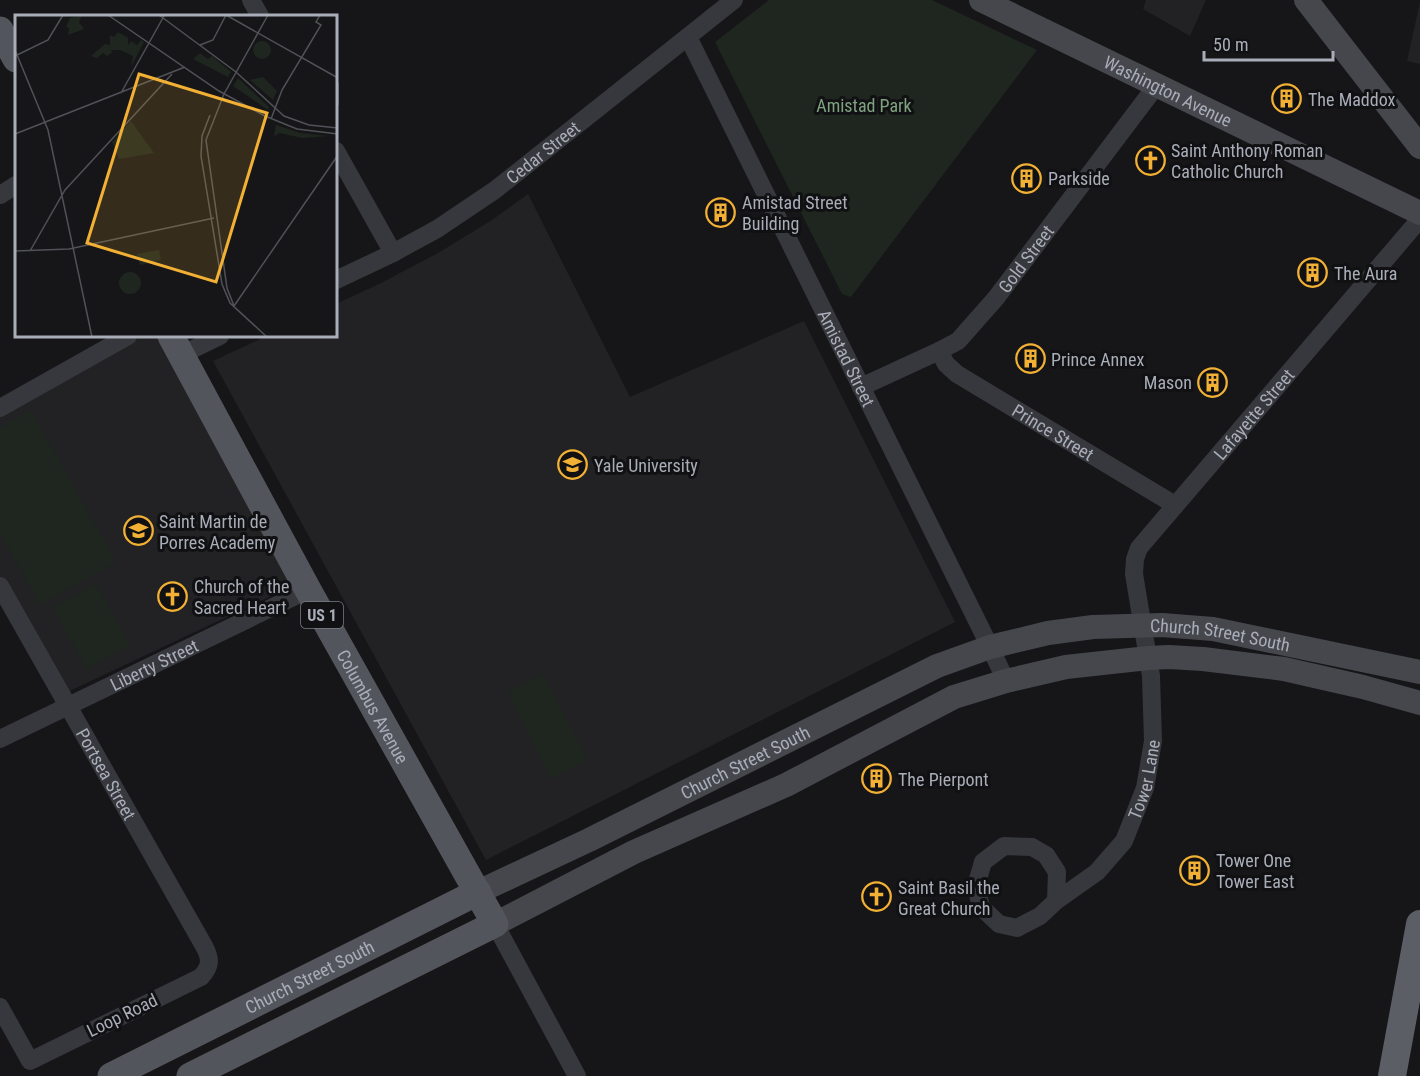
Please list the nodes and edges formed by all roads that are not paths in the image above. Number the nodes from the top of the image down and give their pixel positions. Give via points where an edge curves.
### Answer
1 (251, 0) edge
2 (734, 0) edge
3 (981, 0) edge
4 (1305, 0) edge
5 (1014, 7) edge
6 (259, 15) edge
7 (0, 30) edge
8 (688, 38) junction
9 (15, 57) edge
10 (1156, 86) junction
11 (1420, 147) edge
12 (338, 155) edge
13 (15, 186) edge
14 (0, 195) edge
15 (1420, 213) edge
16 (1420, 219) edge
17 (393, 253) junction
18 (338, 279) edge
19 (124, 338) edge
20 (210, 338) edge
21 (176, 345) edge
22 (939, 351) junction
23 (861, 387) junction
24 (0, 408) edge
25 (1175, 505) junction
26 (0, 586) edge
27 (308, 590) junction
28 (1143, 626) junction
29 (990, 647) junction
30 (1148, 657) junction
31 (1420, 672) edge
32 (1006, 681) junction
33 (900, 685) junction
34 (1420, 703) edge
35 (68, 706) junction
36 (883, 735) junction
37 (0, 739) edge
38 (477, 892) junction
39 (1056, 901) junction
40 (495, 924) junction
41 (1420, 924) edge
42 (210, 964) joint
43 (0, 1007) edge
44 (111, 1076) edge
45 (190, 1076) edge
46 (577, 1076) edge
47 (1392, 1076) edge

1 - 6 street
2 - 8 street, Cedar Street
3 - 5 main road, Washington Avenue
4 - 11 main road
5 - 10 main road, Washington Avenue
7 - 9 main road
8 - 17 street, Cedar Street via 495,190
8 - 23 street, Amistad Street
10 - 15 main road, Washington Avenue
10 - 22 street, Gold Street via 996,298 958,341
12 - 17 street
13 - 14 street
16 - 25 street, Lafayette Street
17 - 18 street, Cedar Street
19 - 24 street
20 - 21 street
21 - 27 main road, Columbus Avenue / US 1
22 - 23 street, Gold Street
22 - 25 street, Prince Street via 957,374
23 - 29 street, Amistad Street
25 - 28 street, Lafayette Street via 1139,548 1135,559
26 - 35 street, Portsea Street
27 - 35 street, Liberty Street
27 - 38 main road, Columbus Avenue / US 1
28 - 29 main road, Church Street South via 1048,633
28 - 30 street, Tower Lane
28 - 31 main road, Church Street South via 1213,629
29 - 32 street, Amistad Street
29 - 33 main road, Church Street South via 937,666
30 - 32 main road, Church Street South via 1066,667
30 - 34 main road, Church Street South via 1284,669
30 - 39 street, Tower Lane via 1153,741 1145,788 1124,841 1096,872
32 - 36 main road, Church Street South via 954,698
33 - 36 main road via 903,704
33 - 38 main road, Church Street South
35 - 37 street, Liberty Street
35 - 42 street, Portsea Street via 204,946
36 - 40 main road, Church Street South via 786,785 634,852
38 - 40 main road, Columbus Avenue / US 1
38 - 44 main road, Church Street South
39 - 39 street, Tower Lane via 1040,916 1017,928 999,924 981,907 976,886 983,862 1004,846 1032,847 1046,855 1057,872
40 - 45 main road, Church Street South
40 - 46 street, Columbus Avenue
41 - 47 highway
42 - 43 street, Loop Road via 201,977 30,1061

